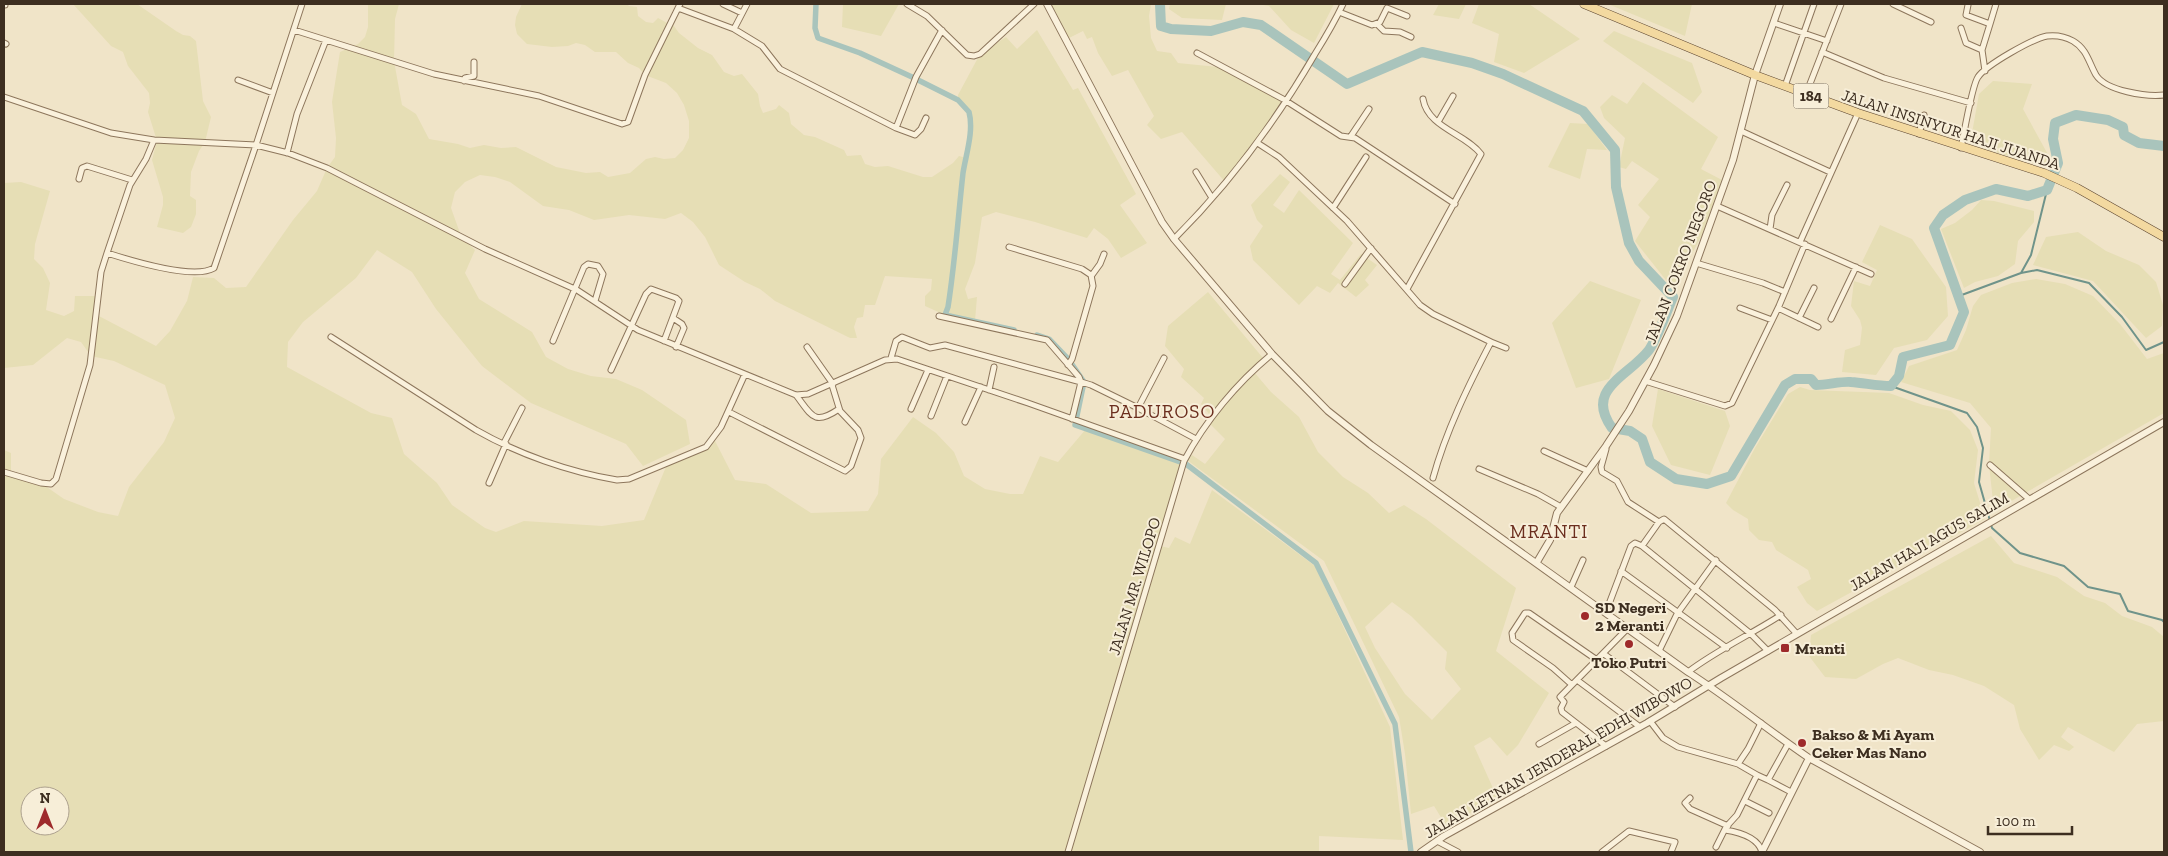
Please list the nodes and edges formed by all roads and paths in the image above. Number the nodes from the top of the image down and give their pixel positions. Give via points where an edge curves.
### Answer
1 (302, 4) edge
2 (723, 4) edge
3 (747, 4) edge
4 (907, 4) edge
5 (1034, 4) edge
6 (1048, 4) edge
7 (1343, 4) edge
8 (1584, 4) edge
9 (1780, 4) edge
10 (1814, 4) edge
11 (1841, 4) edge
12 (1893, 4) edge
13 (1996, 4) edge
14 (1968, 5) dead end
15 (679, 6) edge
16 (1339, 12) junction
17 (742, 13) junction
18 (1407, 16) dead end
19 (1931, 22) dead end
20 (1774, 23) junction
21 (1377, 24) junction
22 (1990, 24) junction
23 (1961, 28) dead end
24 (294, 30) junction
25 (734, 30) junction
26 (942, 30) junction
27 (1803, 34) junction
28 (1411, 37) dead end
29 (326, 40) junction
30 (1827, 41) junction
31 (1982, 50) junction
32 (1822, 52) junction
33 (1198, 53) dead end
34 (474, 62) dead end
35 (1985, 71) junction
36 (1755, 75) junction
37 (238, 80) dead end
38 (464, 81) junction
39 (1785, 86) junction
40 (273, 92) junction
41 (1806, 94) junction
42 (2164, 95) edge
43 (1453, 96) dead end
44 (4, 97) edge
45 (1423, 99) dead end
46 (1286, 101) junction
47 (1971, 103) junction
48 (1369, 109) dead end
49 (1858, 114) junction
50 (1924, 115) dead end
51 (926, 118) dead end
52 (1438, 122) junction
53 (896, 128) junction
54 (1741, 131) junction
55 (1919, 134) junction
56 (1351, 136) junction
57 (154, 140) junction
58 (1258, 144) junction
59 (256, 145) junction
60 (1961, 148) junction
61 (287, 153) junction
62 (1366, 158) dead end
63 (1196, 172) dead end
64 (1830, 172) junction
65 (79, 179) dead end
66 (132, 180) junction
67 (1787, 185) dead end
68 (1212, 198) junction
69 (1455, 204) junction
70 (1717, 206) junction
71 (1333, 208) junction
72 (1770, 229) junction
73 (2164, 237) edge
74 (1174, 239) junction
75 (1803, 243) junction
76 (1009, 247) dead end
77 (1371, 248) junction
78 (107, 253) junction
79 (1104, 254) dead end
80 (1696, 263) junction
81 (1856, 267) junction
82 (1871, 274) dead end
83 (1092, 275) junction
84 (1345, 284) dead end
85 (1814, 288) dead end
86 (575, 289) junction
87 (1407, 289) junction
88 (1785, 292) junction
89 (595, 301) junction
90 (1740, 308) dead end
91 (1778, 308) junction
92 (939, 316) dead end
93 (673, 318) junction
94 (1799, 318) junction
95 (1831, 319) dead end
96 (1772, 320) junction
97 (632, 327) junction
98 (1818, 328) dead end
99 (332, 337) dead end
100 (553, 341) dead end
101 (664, 341) junction
102 (1491, 342) junction
103 (676, 347) junction
104 (807, 347) dead end
105 (1506, 348) dead end
106 (1272, 354) junction
107 (891, 358) junction
108 (1164, 358) dead end
109 (1070, 362) junction
110 (994, 368) dead end
111 (610, 370) dead end
112 (928, 370) junction
113 (745, 374) junction
114 (947, 376) junction
115 (1645, 382) junction
116 (1084, 383) junction
117 (833, 384) junction
118 (980, 387) junction
119 (989, 390) junction
120 (796, 395) junction
121 (522, 408) dead end
122 (911, 408) dead end
123 (1138, 408) junction
124 (839, 409) junction
125 (730, 412) junction
126 (931, 416) dead end
127 (1074, 419) junction
128 (964, 422) dead end
129 (2164, 422) edge
130 (1196, 440) junction
131 (505, 444) junction
132 (1606, 446) junction
133 (1544, 451) dead end
134 (1184, 462) junction
135 (1990, 465) dead end
136 (1479, 469) dead end
137 (1588, 471) junction
138 (4, 472) edge
139 (1432, 478) dead end
140 (490, 483) dead end
141 (2029, 499) junction
142 (1561, 507) junction
143 (1658, 522) junction
144 (1642, 546) junction
145 (1583, 560) dead end
146 (1716, 560) junction
147 (1536, 562) junction
148 (1621, 571) junction
149 (1571, 587) junction
150 (1696, 589) junction
151 (1606, 612) junction
152 (1677, 614) junction
153 (1780, 615) junction
154 (1628, 628) junction
155 (1751, 634) junction
156 (1797, 634) junction
157 (1726, 648) junction
158 (1659, 651) junction
159 (1768, 651) junction
160 (1604, 654) junction
161 (1598, 660) junction
162 (1688, 672) junction
163 (1577, 680) junction
164 (1571, 684) junction
165 (1709, 686) junction
166 (1675, 707) junction
167 (1650, 721) junction
168 (1576, 723) junction
169 (1761, 723) junction
170 (1640, 727) junction
171 (1539, 744) dead end
172 (1788, 744) junction
173 (1606, 746) junction
174 (1809, 758) junction
175 (1738, 764) junction
176 (1757, 774) junction
177 (1768, 780) junction
178 (1791, 792) junction
179 (1690, 798) dead end
180 (1745, 801) junction
181 (1769, 812) dead end
182 (1726, 828) junction
183 (1437, 841) junction
184 (1716, 847) dead end
185 (1068, 852) edge
186 (1421, 852) edge
187 (1458, 852) edge
188 (1602, 852) edge
189 (1671, 852) edge
190 (1762, 852) edge
191 (1980, 852) edge

1 - 24 street
2 - 17 street
3 - 17 street
4 - 26 street
5 - 26 street via 974,56 968,55
6 - 74 street via 1149,199
7 - 16 street
8 - 36 main road, JALAN INSINYUR HAJI JUANDA / 184
9 - 20 street, JALAN COKRO NEGORO
10 - 27 street
11 - 30 street
12 - 19 street
13 - 22 street
14 - 22 street via 1966,16
15 - 25 street
15 - 38 street via 626,123 620,124 530,94
16 - 21 street
16 - 46 street
17 - 25 street
18 - 21 street via 1387,8
20 - 27 street
20 - 36 street, JALAN COKRO NEGORO
21 - 28 street via 1384,31
22 - 31 street
23 - 31 street via 1966,43
24 - 29 street
24 - 40 street
25 - 53 street via 762,46 780,69
26 - 53 street via 916,78
27 - 30 street
27 - 39 street
29 - 38 street
29 - 61 street via 297,114
30 - 32 street
31 - 35 street
32 - 41 street
32 - 47 street via 1884,78
33 - 46 street
34 - 38 street via 474,76
35 - 42 street via 2038,39 2060,36 2085,51 2096,76 2104,82 2136,95
35 - 47 street via 1976,80
36 - 39 main road, JALAN INSINYUR HAJI JUANDA / 184
36 - 54 street, JALAN COKRO NEGORO
37 - 40 street
39 - 41 main road, JALAN INSINYUR HAJI JUANDA / 184
40 - 59 street
41 - 49 main road, JALAN INSINYUR HAJI JUANDA / 184
43 - 52 street
44 - 57 street via 111,133
45 - 52 street via 1426,109
46 - 56 street via 1341,136
46 - 58 street
47 - 60 street
48 - 56 street
49 - 55 main road, JALAN INSINYUR HAJI JUANDA / 184
49 - 64 street
50 - 55 street
51 - 53 street via 915,135
52 - 69 street via 1481,154
54 - 64 street
54 - 70 street, JALAN COKRO NEGORO
55 - 60 main road, JALAN INSINYUR HAJI JUANDA / 184
56 - 69 street
57 - 59 street
57 - 66 street
58 - 68 street
58 - 71 street via 1279,157
59 - 61 street
59 - 78 street via 214,268 205,272 152,266
60 - 73 main road, JALAN INSINYUR HAJI JUANDA / 184 via 2060,180
61 - 86 street via 327,168 485,249
62 - 71 street
63 - 68 street
64 - 75 street
65 - 66 street via 82,168 87,166
66 - 78 street
67 - 72 street via 1772,215
68 - 74 street
69 - 87 street
70 - 72 street
70 - 80 street, JALAN COKRO NEGORO
71 - 77 street
72 - 75 street
74 - 106 street
75 - 81 street
75 - 88 street
76 - 83 street
77 - 84 street
77 - 87 street
78 - 138 street via 101,272 90,365 56,479 51,484 41,483
79 - 83 street
80 - 88 street
80 - 115 street, JALAN COKRO NEGORO via 1677,316
81 - 82 street
81 - 95 street
83 - 109 street via 1093,286
85 - 94 street
86 - 89 street
86 - 89 street via 585,265 598,266 603,274
86 - 100 street
87 - 102 street via 1426,310
88 - 91 street
89 - 97 street
90 - 96 street
91 - 94 street
91 - 96 street
92 - 109 street via 1047,340
93 - 97 street via 678,299 650,289
93 - 101 street
93 - 103 street via 684,328
94 - 98 street
96 - 115 street via 1730,405
97 - 101 street
97 - 111 street
99 - 131 street via 476,430
101 - 103 street
102 - 105 street
102 - 139 street via 1440,452
103 - 113 street
104 - 117 street
106 - 130 street, JALAN MR. WILOPO via 1225,402
106 - 147 street via 1308,392 1355,432
107 - 112 street
107 - 116 street via 896,341 902,337 930,348 944,345
107 - 117 street
108 - 123 street
109 - 116 street
110 - 119 street
112 - 114 street
112 - 122 street
113 - 120 street
113 - 125 street
114 - 118 street
114 - 126 street
115 - 132 street, JALAN COKRO NEGORO
116 - 123 street
116 - 127 street
117 - 120 street via 805,396
117 - 124 street
118 - 119 street
118 - 128 street
119 - 127 street
120 - 124 street via 816,417 826,418
121 - 131 street
123 - 130 street
124 - 125 street via 861,438 845,471
125 - 131 street via 706,447 623,480 550,462
127 - 134 street
129 - 141 street, JALAN HAJI AGUS SALIM
130 - 134 street, JALAN MR. WILOPO
131 - 140 street
132 - 137 street, JALAN COKRO NEGORO
132 - 143 street via 1602,472 1615,479 1628,502
133 - 137 street
134 - 185 street, JALAN MR. WILOPO
135 - 141 street
136 - 142 street
137 - 142 street, JALAN COKRO NEGORO
141 - 156 street, JALAN HAJI AGUS SALIM
142 - 147 street, JALAN COKRO NEGORO via 1554,520 1548,546
143 - 144 street
143 - 146 street via 1663,519 1668,522
144 - 148 street via 1635,543 1631,546
144 - 150 street
145 - 149 street
146 - 150 street
146 - 153 street
147 - 149 street
148 - 151 street
148 - 152 street
149 - 151 street
150 - 152 street
150 - 155 street
151 - 154 street
152 - 157 street
152 - 158 street
153 - 155 street
153 - 156 street
154 - 158 street
154 - 160 street
155 - 157 street
155 - 159 street
156 - 159 street, JALAN HAJI AGUS SALIM
157 - 162 street
158 - 162 street
159 - 165 street, JALAN HAJI AGUS SALIM
160 - 161 street
160 - 166 street
161 - 163 street
161 - 164 street via 1525,613 1512,633 1513,640
162 - 165 street
163 - 164 street
163 - 170 street
164 - 168 street via 1561,695 1564,703 1560,710
165 - 166 street, JALAN LETNAN JENDERAL EDHI WIBOWO
165 - 169 street
166 - 167 street, JALAN LETNAN JENDERAL EDHI WIBOWO
167 - 170 street, JALAN LETNAN JENDERAL EDHI WIBOWO
167 - 175 street via 1663,738 1678,747
168 - 171 street
168 - 173 street
169 - 172 street
169 - 175 street
170 - 173 street, JALAN LETNAN JENDERAL EDHI WIBOWO
172 - 174 street
172 - 177 street
173 - 183 street, JALAN LETNAN JENDERAL EDHI WIBOWO
174 - 178 street
174 - 191 street
175 - 176 street
176 - 177 street
176 - 180 street
177 - 178 street
178 - 190 street
179 - 182 street via 1686,801 1687,807
180 - 181 street
180 - 182 street
182 - 184 street
182 - 190 street via 1744,834 1759,845
183 - 186 street, JALAN LETNAN JENDERAL EDHI WIBOWO
183 - 187 street
188 - 189 street via 1629,831 1676,842

